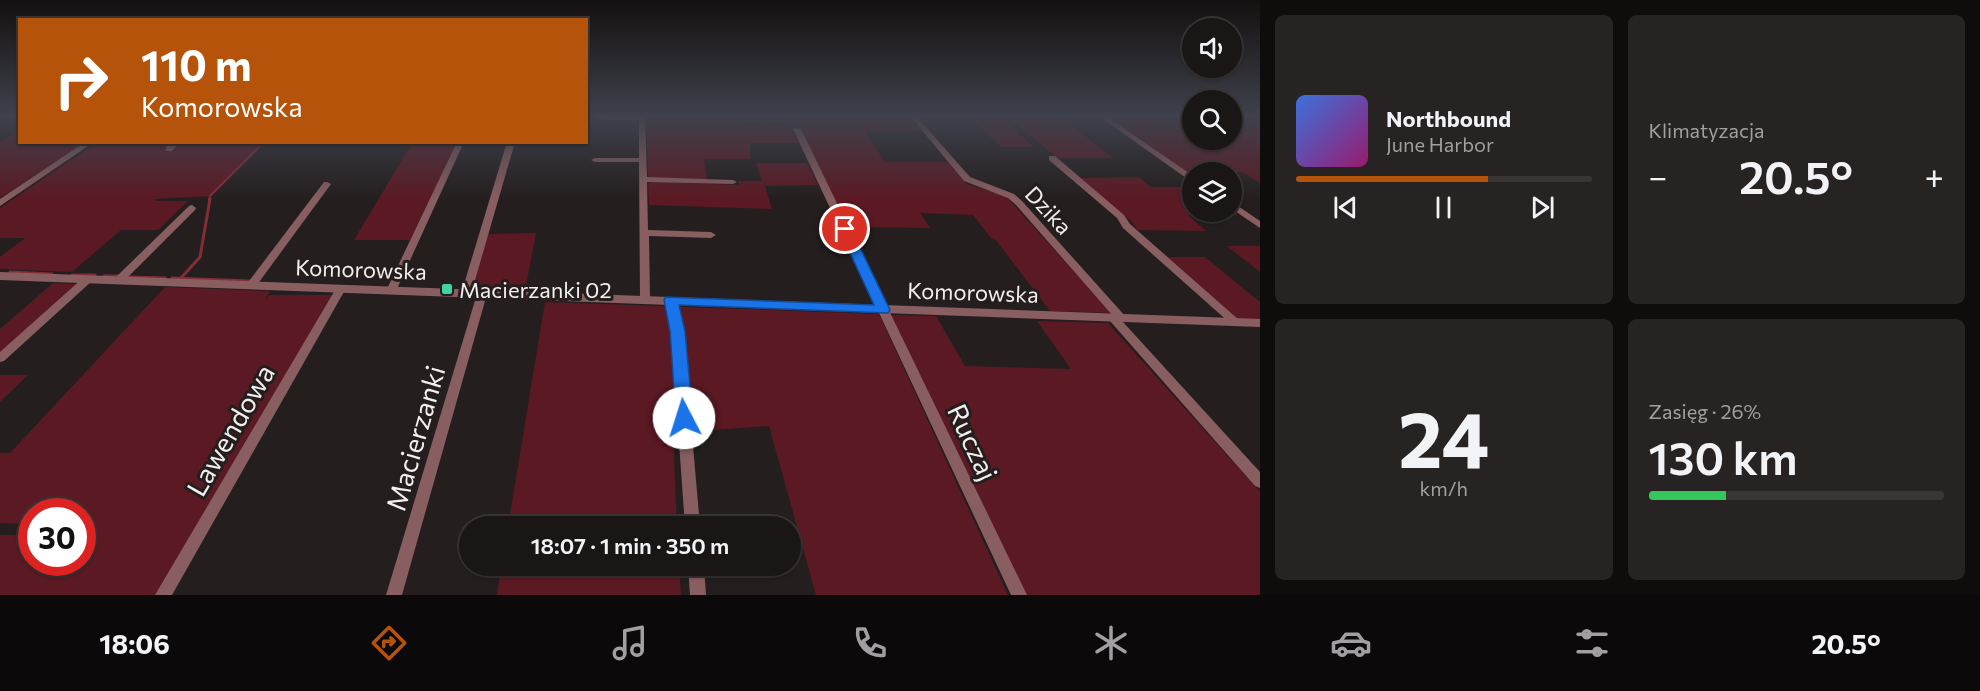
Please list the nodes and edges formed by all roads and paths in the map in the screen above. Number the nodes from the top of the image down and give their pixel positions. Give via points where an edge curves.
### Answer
1 (87, 145) edge
2 (174, 145) edge
3 (460, 145) edge
4 (510, 145) edge
5 (643, 145) edge
6 (804, 145) edge
7 (938, 145) edge
8 (1144, 145) edge
9 (169, 149) dead end
10 (1052, 158) dead end
11 (595, 160) dead end
12 (643, 160) junction
13 (1182, 171) edge
14 (643, 179) junction
15 (734, 182) dead end
16 (327, 184) dead end
17 (0, 203) edge
18 (192, 208) dead end
19 (1242, 212) edge
20 (1260, 225) edge
21 (644, 233) junction
22 (711, 235) dead end
23 (0, 276) edge
24 (88, 279) junction
25 (119, 280) junction
26 (250, 287) junction
27 (340, 290) junction
28 (391, 291) junction
29 (466, 294) junction
30 (482, 294) junction
31 (645, 299) junction
32 (671, 300) junction
33 (883, 310) junction
34 (1118, 319) junction
35 (1235, 322) junction
36 (1260, 324) edge
37 (0, 358) edge
38 (1260, 482) edge
39 (692, 516) edge
40 (697, 576) edge
41 (163, 595) edge
42 (394, 595) edge
43 (698, 595) edge
44 (1018, 595) edge

1 - 17 street
2 - 9 street
3 - 28 street
4 - 29 street
5 - 12 street
6 - 33 street, Ruczaj
7 - 34 street, Dzika via 967,179 1011,196 1019,203
8 - 13 street
10 - 35 street
11 - 12 street
12 - 14 street
14 - 15 street
14 - 21 street
16 - 26 street
18 - 25 street
19 - 20 street
21 - 22 street
21 - 31 street
23 - 24 street, Komorowska
24 - 25 street, Komorowska
24 - 37 street
25 - 26 street, Komorowska
26 - 27 street, Komorowska
27 - 28 street, Komorowska
27 - 41 street, Lawendowa
28 - 29 street, Komorowska
29 - 30 street, Komorowska
30 - 31 street, Komorowska
30 - 42 street, Macierzanki
31 - 32 street, Komorowska
32 - 33 street, Komorowska
32 - 39 street
33 - 34 street, Komorowska
33 - 44 street, Ruczaj
34 - 35 street, Komorowska
34 - 38 street, Dzika
35 - 36 street, Komorowska
40 - 43 street

